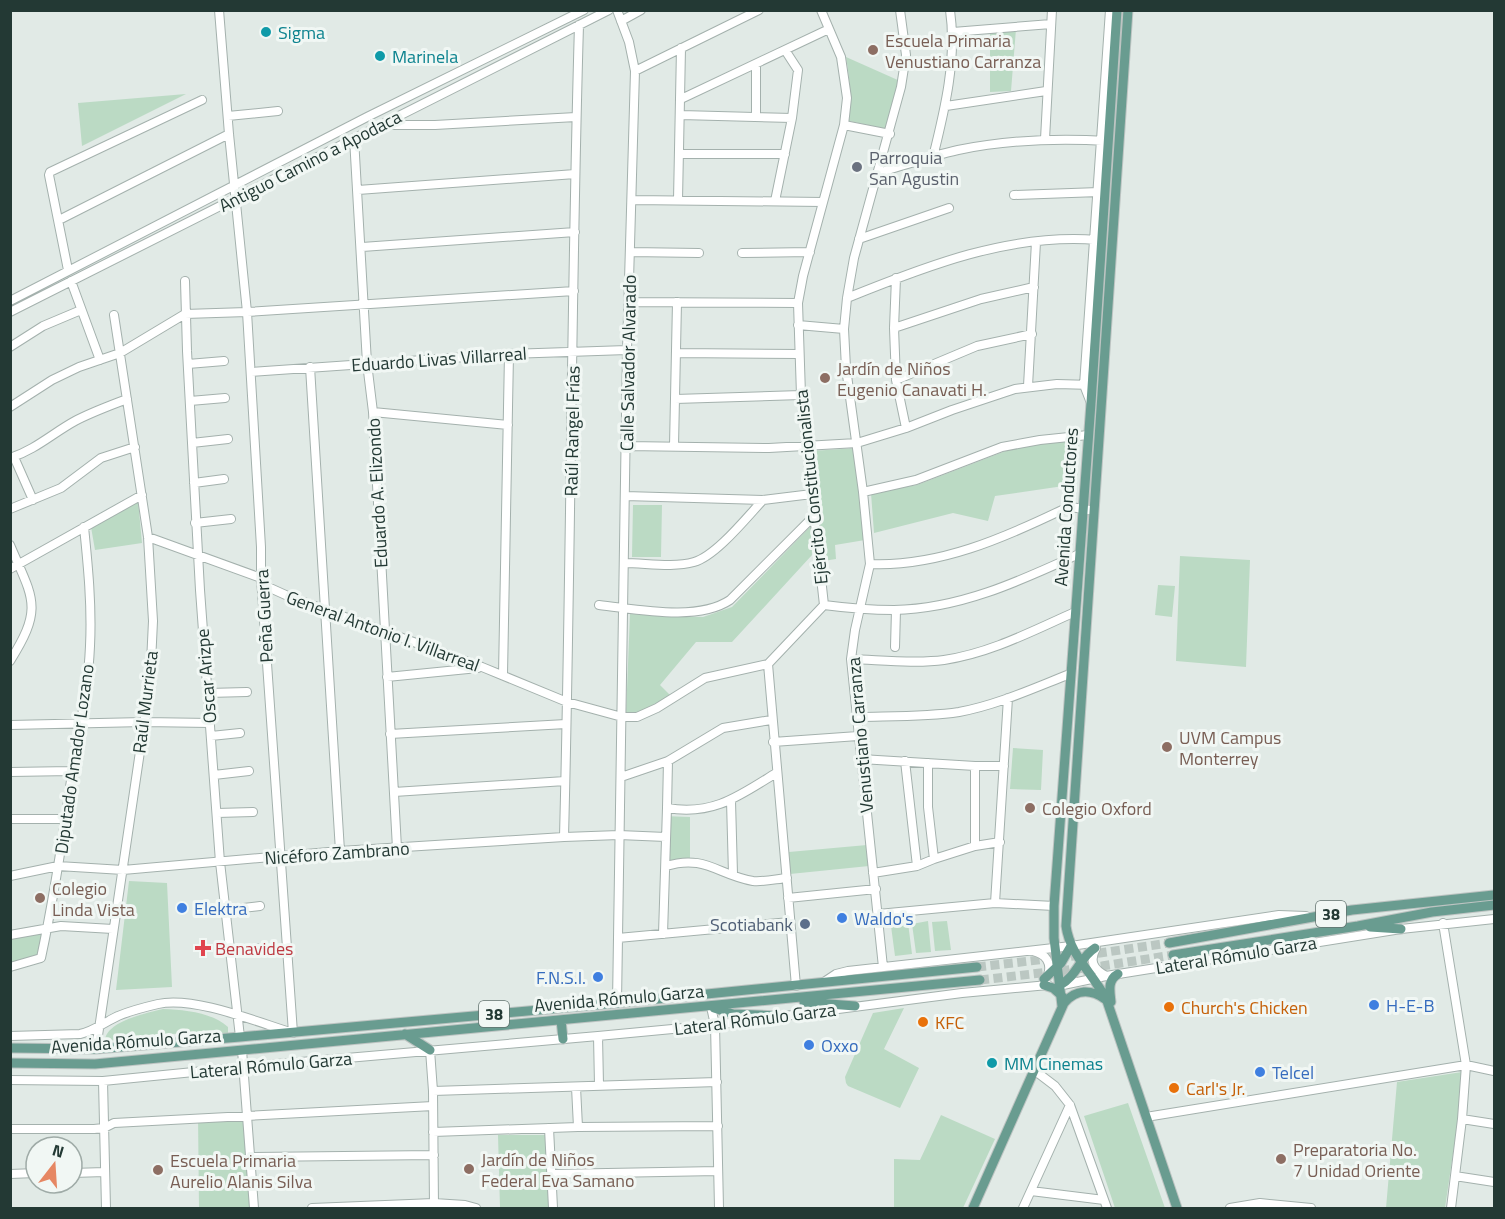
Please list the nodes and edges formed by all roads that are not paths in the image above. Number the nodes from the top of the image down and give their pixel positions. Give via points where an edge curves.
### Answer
1 (219, 10) edge
2 (584, 10) edge
3 (609, 10) edge
4 (617, 10) edge
5 (642, 10) edge
6 (759, 10) edge
7 (821, 10) edge
8 (900, 10) edge
9 (950, 10) edge
10 (1052, 10) edge
11 (1110, 10) edge
12 (1117, 10) edge
13 (1128, 10) edge
14 (621, 21) junction
15 (1051, 24) junction
16 (579, 25) junction
17 (829, 29) junction
18 (953, 32) junction
19 (681, 48) junction
20 (784, 50) junction
21 (756, 64) junction
22 (635, 71) junction
23 (1046, 91) junction
24 (681, 99) junction
25 (202, 100) dead end
26 (946, 106) junction
27 (278, 111) dead end
28 (681, 115) junction
29 (228, 116) junction
30 (576, 117) junction
31 (756, 117) junction
32 (792, 118) junction
33 (381, 125) junction
34 (844, 125) junction
35 (229, 134) junction
36 (890, 134) junction
37 (354, 138) junction
38 (1045, 139) junction
39 (1105, 140) junction
40 (679, 154) junction
41 (785, 154) junction
42 (933, 157) junction
43 (878, 173) junction
44 (575, 174) junction
45 (234, 185) junction
46 (358, 189) junction
47 (1101, 192) junction
48 (1014, 195) dead end
49 (236, 199) junction
50 (632, 200) junction
51 (678, 200) junction
52 (775, 201) junction
53 (823, 202) junction
54 (949, 208) dead end
55 (59, 220) junction
56 (574, 232) junction
57 (859, 239) junction
58 (1097, 240) junction
59 (1036, 242) junction
60 (362, 247) junction
61 (630, 252) junction
62 (810, 252) junction
63 (699, 253) dead end
64 (742, 253) dead end
65 (68, 270) junction
66 (896, 279) junction
67 (71, 281) junction
68 (185, 281) dead end
69 (1034, 287) junction
70 (574, 291) junction
71 (847, 298) junction
72 (10, 301) edge
73 (629, 302) junction
74 (677, 302) junction
75 (798, 303) junction
76 (364, 304) junction
77 (81, 310) junction
78 (10, 312) edge
79 (247, 312) junction
80 (186, 314) junction
81 (114, 315) dead end
82 (798, 325) junction
83 (894, 328) junction
84 (844, 329) junction
85 (1032, 334) junction
86 (10, 347) edge
87 (627, 350) junction
88 (573, 351) junction
89 (120, 353) junction
90 (675, 353) junction
91 (509, 354) junction
92 (799, 354) junction
93 (100, 360) junction
94 (224, 361) dead end
95 (368, 363) junction
96 (188, 364) junction
97 (310, 367) junction
98 (251, 372) junction
99 (896, 380) junction
100 (1088, 385) junction
101 (1028, 386) junction
102 (801, 395) junction
103 (127, 399) junction
104 (225, 399) dead end
105 (675, 399) junction
106 (190, 401) junction
107 (10, 407) edge
108 (373, 412) junction
109 (508, 425) junction
110 (906, 429) junction
111 (1088, 435) junction
112 (228, 439) dead end
113 (192, 443) junction
114 (857, 443) junction
115 (627, 446) junction
116 (674, 446) junction
117 (135, 447) junction
118 (806, 447) junction
119 (12, 458) edge
120 (224, 479) dead end
121 (195, 483) junction
122 (863, 492) junction
123 (812, 494) junction
124 (142, 495) junction
125 (626, 496) junction
126 (33, 500) junction
127 (763, 500) junction
128 (1082, 508) junction
129 (10, 509) edge
130 (1093, 511) junction
131 (814, 516) junction
132 (231, 519) dead end
133 (195, 523) junction
134 (84, 527) junction
135 (148, 537) junction
136 (10, 544) edge
137 (1079, 554) junction
138 (197, 555) junction
139 (624, 563) junction
140 (870, 564) junction
141 (19, 566) junction
142 (10, 569) edge
143 (261, 578) junction
144 (599, 605) dead end
145 (824, 605) junction
146 (624, 608) junction
147 (860, 609) junction
148 (324, 610) junction
149 (896, 610) junction
150 (1075, 612) junction
151 (385, 633) junction
152 (895, 647) dead end
153 (851, 659) junction
154 (10, 661) edge
155 (768, 664) junction
156 (482, 667) junction
157 (1070, 674) junction
158 (503, 675) junction
159 (387, 677) junction
160 (247, 692) dead end
161 (208, 693) junction
162 (1008, 698) junction
163 (567, 702) junction
164 (622, 717) junction
165 (857, 717) junction
166 (771, 720) junction
167 (144, 722) junction
168 (210, 723) junction
169 (82, 724) junction
170 (566, 724) junction
171 (10, 725) edge
172 (240, 733) dead end
173 (390, 734) junction
174 (211, 736) junction
175 (858, 736) junction
176 (773, 742) junction
177 (861, 759) junction
178 (668, 761) junction
179 (905, 761) junction
180 (928, 763) junction
181 (975, 766) junction
182 (1004, 766) junction
183 (72, 771) junction
184 (249, 771) dead end
185 (10, 772) edge
186 (776, 773) junction
187 (214, 775) junction
188 (621, 777) junction
189 (565, 781) junction
190 (394, 792) junction
191 (730, 801) junction
192 (928, 807) junction
193 (667, 808) junction
194 (911, 808) junction
195 (253, 812) dead end
196 (217, 813) junction
197 (10, 819) edge
198 (65, 819) junction
199 (619, 836) junction
200 (564, 837) junction
201 (666, 837) junction
202 (1000, 842) junction
203 (975, 846) junction
204 (397, 848) junction
205 (340, 851) junction
206 (280, 856) junction
207 (934, 858) junction
208 (220, 862) junction
209 (58, 866) junction
210 (666, 866) junction
211 (917, 866) junction
212 (123, 870) junction
213 (873, 873) junction
214 (733, 874) junction
215 (10, 876) edge
216 (786, 878) junction
217 (876, 889) junction
218 (1494, 895) edge
219 (788, 898) junction
220 (995, 903) junction
221 (1494, 905) edge
222 (260, 906) dead end
223 (1054, 906) junction
224 (226, 910) junction
225 (878, 914) junction
226 (1313, 917) junction
227 (1494, 919) edge
228 (790, 922) junction
229 (1443, 923) junction
230 (1358, 926) junction
231 (47, 927) junction
232 (112, 929) junction
233 (1401, 929) junction
234 (663, 934) junction
235 (10, 935) edge
236 (618, 938) junction
237 (1169, 943) tunnel mouth
238 (1097, 945) junction
239 (1071, 946) junction
240 (262, 948) dead end
241 (1055, 948) junction
242 (230, 951) junction
243 (1029, 951) junction
244 (1173, 955) tunnel mouth
245 (1081, 962) junction
246 (883, 967) junction
247 (977, 967) tunnel mouth
248 (10, 968) edge
249 (1058, 968) junction
250 (1118, 974) junction
251 (1106, 976) junction
252 (1094, 978) junction
253 (980, 980) tunnel mouth
254 (824, 982) junction
255 (1044, 982) junction
256 (1060, 985) junction
257 (796, 986) junction
258 (787, 1000) junction
259 (1062, 1001) junction
260 (1107, 1001) junction
261 (617, 1003) junction
262 (855, 1006) junction
263 (711, 1007) junction
264 (779, 1016) junction
265 (237, 1017) junction
266 (1113, 1017) junction
267 (561, 1020) junction
268 (715, 1025) junction
269 (98, 1026) junction
270 (293, 1033) junction
271 (405, 1034) junction
272 (10, 1036) edge
273 (598, 1036) junction
274 (240, 1037) junction
275 (563, 1039) junction
276 (10, 1048) edge
277 (96, 1049) junction
278 (242, 1050) junction
279 (430, 1050) junction
280 (10, 1063) edge
281 (1466, 1065) junction
282 (244, 1067) junction
283 (1034, 1070) junction
284 (1494, 1071) edge
285 (10, 1080) edge
286 (103, 1081) junction
287 (717, 1082) junction
288 (599, 1085) junction
289 (576, 1087) junction
290 (433, 1091) junction
291 (1070, 1105) junction
292 (433, 1106) junction
293 (248, 1115) junction
294 (1146, 1117) junction
295 (1462, 1119) junction
296 (1494, 1124) edge
297 (718, 1126) junction
298 (578, 1127) junction
299 (104, 1128) junction
300 (549, 1128) junction
301 (10, 1129) edge
302 (434, 1132) junction
303 (434, 1155) junction
304 (250, 1157) junction
305 (718, 1171) junction
306 (105, 1172) junction
307 (84, 1173) edge
308 (552, 1174) junction
309 (1455, 1176) junction
310 (1494, 1182) edge
311 (1031, 1191) junction
312 (1106, 1204) edge
313 (434, 1206) edge
314 (106, 1209) edge
315 (254, 1209) edge
316 (312, 1209) edge
317 (476, 1209) edge
318 (553, 1209) edge
319 (718, 1209) edge
320 (973, 1209) edge
321 (1023, 1209) edge
322 (1177, 1209) edge
323 (1230, 1209) edge
324 (1311, 1209) edge
325 (1451, 1209) edge

1 - 29 street, Peña Guerra
2 - 45 street
3 - 16 street, Antiguo Camino a Apodaca
4 - 14 street, Calle Salvador Alvarado
5 - 14 street
6 - 19 street
7 - 17 street, Ejército Constitucionalista
8 - 36 street, Venustiano Carranza via 906,54
9 - 18 street
10 - 15 street
11 - 39 street
12 - 39 main road, Avenida Conductores
13 - 130 main road, Avenida Conductores
14 - 22 street, Calle Salvador Alvarado
15 - 18 street
15 - 23 street
16 - 30 street, Raúl Rangel Frías
16 - 33 street, Antiguo Camino a Apodaca
17 - 20 street
17 - 34 street, Ejército Constitucionalista via 845,75
18 - 26 street
19 - 22 street
19 - 24 street
20 - 21 street
20 - 32 street via 798,70
21 - 24 street
21 - 31 street
22 - 50 street, Calle Salvador Alvarado
23 - 26 street
23 - 38 street
24 - 28 street
25 - 55 street via 51,171
26 - 42 street
27 - 29 street
28 - 31 street
28 - 40 street
29 - 35 street, Peña Guerra
30 - 33 street
30 - 44 street, Raúl Rangel Frías
31 - 32 street
32 - 41 street
33 - 37 street, Antiguo Camino a Apodaca
34 - 36 street
34 - 53 street, Ejército Constitucionalista
35 - 45 street, Peña Guerra
35 - 55 street
36 - 43 street, Venustiano Carranza
37 - 46 street, Eduardo A. Elizondo
37 - 49 street, Antiguo Camino a Apodaca
38 - 39 street
38 - 42 street via 976,147
39 - 47 main road, Avenida Conductores
40 - 41 street
40 - 51 street
41 - 52 street
42 - 43 street
43 - 57 street, Venustiano Carranza
44 - 46 street
44 - 56 street, Raúl Rangel Frías
45 - 49 street, Peña Guerra
45 - 65 street
46 - 60 street, Eduardo A. Elizondo
47 - 48 street
47 - 58 main road, Avenida Conductores
49 - 67 street, Antiguo Camino a Apodaca
49 - 79 street, Peña Guerra
50 - 51 street
50 - 61 street, Calle Salvador Alvarado
51 - 52 street
52 - 53 street
53 - 62 street, Ejército Constitucionalista
54 - 57 street
55 - 65 street
56 - 60 street
56 - 70 street, Raúl Rangel Frías
57 - 71 street, Venustiano Carranza
58 - 59 street
58 - 100 main road, Avenida Conductores
59 - 66 street via 949,259
59 - 69 street
60 - 76 street, Eduardo A. Elizondo
61 - 63 street
61 - 73 street, Calle Salvador Alvarado
62 - 64 street
62 - 75 street, Ejército Constitucionalista
65 - 72 street
66 - 71 street
66 - 83 street
67 - 77 street
67 - 78 street, Antiguo Camino a Apodaca
68 - 80 street, Oscar Arizpe
69 - 83 street via 981,299
69 - 85 street
70 - 76 street
70 - 88 street, Raúl Rangel Frías
71 - 84 street, Venustiano Carranza
73 - 74 street
73 - 87 street, Calle Salvador Alvarado
74 - 75 street
74 - 90 street
75 - 82 street, Ejército Constitucionalista
76 - 79 street
76 - 95 street, Eduardo A. Elizondo
77 - 86 street via 43,326
77 - 93 street
79 - 80 street
79 - 98 street, Peña Guerra
80 - 89 street
80 - 96 street, Oscar Arizpe
81 - 89 street, Raúl Murrieta
82 - 84 street
82 - 92 street, Ejército Constitucionalista
83 - 99 street
84 - 114 street, Venustiano Carranza
85 - 99 street via 977,346
85 - 101 street
87 - 88 street, Eduardo Livas Villarreal
87 - 115 street, Calle Salvador Alvarado
88 - 91 street, Eduardo Livas Villarreal
88 - 163 street, Raúl Rangel Frías
89 - 93 street
89 - 103 street, Raúl Murrieta
90 - 92 street
90 - 105 street
91 - 95 street, Eduardo Livas Villarreal
91 - 109 street
92 - 102 street, Ejército Constitucionalista
93 - 107 street via 52,380
94 - 96 street
95 - 97 street, Eduardo Livas Villarreal
95 - 108 street, Eduardo A. Elizondo
96 - 106 street, Oscar Arizpe
97 - 98 street, Eduardo Livas Villarreal
97 - 148 street
98 - 143 street, Peña Guerra
99 - 110 street
100 - 101 street
100 - 111 main road, Avenida Conductores
101 - 110 street
102 - 105 street
102 - 118 street, Ejército Constitucionalista
103 - 117 street, Raúl Murrieta
103 - 119 street via 91,412
104 - 106 street
105 - 116 street
106 - 113 street, Oscar Arizpe
108 - 109 street
108 - 151 street, Eduardo A. Elizondo
109 - 158 street
110 - 114 street
111 - 122 street via 1002,447 915,480
111 - 128 main road, Avenida Conductores
112 - 113 street
113 - 121 street, Oscar Arizpe
114 - 118 street
114 - 122 street, Venustiano Carranza
115 - 116 street
115 - 125 street, Calle Salvador Alvarado
116 - 118 street
117 - 124 street, Raúl Murrieta
117 - 126 street via 101,458 61,488
118 - 123 street, Ejército Constitucionalista
119 - 126 street
120 - 121 street
121 - 133 street, Oscar Arizpe
122 - 140 street, Venustiano Carranza
123 - 127 street
123 - 131 street, Ejército Constitucionalista
124 - 134 street
124 - 135 street, Raúl Murrieta
125 - 127 street
125 - 139 street, Calle Salvador Alvarado
126 - 129 street
127 - 139 street via 702,559 683,564
128 - 130 street
128 - 137 main road, Avenida Conductores
128 - 140 street via 1064,509 963,551 910,562
130 - 239 main road, Avenida Conductores via 1066,920
131 - 145 street, Ejército Constitucionalista
131 - 146 street via 730,600 718,607 701,611
132 - 133 street
133 - 138 street, Oscar Arizpe
134 - 141 street
134 - 169 street, Diputado Amador Lozano via 91,627
135 - 138 street, General Antonio I. Villarreal
135 - 167 street, Raúl Murrieta via 153,621
136 - 141 street
137 - 149 street via 973,597
137 - 150 main road, Avenida Conductores
138 - 143 street, General Antonio I. Villarreal
138 - 161 street, Oscar Arizpe
139 - 146 street, Calle Salvador Alvarado
140 - 147 street, Venustiano Carranza
141 - 142 street
141 - 154 street via 31,597 32,613 22,643
143 - 148 street, General Antonio I. Villarreal via 272,590
143 - 206 street, Peña Guerra
144 - 146 street
145 - 147 street
145 - 155 street, Ejército Constitucionalista
146 - 164 street, Calle Salvador Alvarado
147 - 149 street
147 - 153 street, Venustiano Carranza
148 - 151 street, General Antonio I. Villarreal
148 - 205 street
149 - 152 street
150 - 153 street via 989,650 966,656 941,660
150 - 157 main road, Avenida Conductores
151 - 156 street, General Antonio I. Villarreal
151 - 159 street, Eduardo A. Elizondo
153 - 165 street, Venustiano Carranza
155 - 164 street via 705,678 657,708 637,717
155 - 166 street
156 - 158 street, General Antonio I. Villarreal
156 - 159 street
157 - 162 street
157 - 223 main road, Avenida Conductores
158 - 163 street, General Antonio I. Villarreal
159 - 173 street, Eduardo A. Elizondo
160 - 161 street
161 - 168 street, Oscar Arizpe
162 - 165 street via 960,712
162 - 182 street
163 - 164 street, General Antonio I. Villarreal
163 - 170 street, Raúl Rangel Frías
164 - 188 street, Calle Salvador Alvarado
165 - 175 street, Venustiano Carranza
166 - 176 street
166 - 178 street via 717,731
167 - 168 street
167 - 169 street
167 - 212 street, Raúl Murrieta
168 - 174 street, Oscar Arizpe
169 - 171 street
169 - 183 street, Diputado Amador Lozano
170 - 173 street
170 - 189 street, Raúl Rangel Frías
172 - 174 street
173 - 190 street, Eduardo A. Elizondo
174 - 187 street, Oscar Arizpe
175 - 176 street
175 - 177 street, Venustiano Carranza
176 - 186 street
177 - 179 street
177 - 213 street, Venustiano Carranza
178 - 188 street
178 - 193 street
179 - 180 street
179 - 194 street
180 - 181 street
180 - 192 street
181 - 182 street
181 - 203 street
182 - 202 street
183 - 185 street
183 - 198 street, Diputado Amador Lozano
184 - 187 street
186 - 191 street
186 - 216 street
187 - 196 street, Oscar Arizpe
188 - 199 street, Calle Salvador Alvarado
189 - 190 street
189 - 200 street, Raúl Rangel Frías
190 - 204 street, Eduardo A. Elizondo
191 - 193 street via 706,809
191 - 214 street
192 - 194 street
192 - 207 street
193 - 201 street
194 - 211 street
195 - 196 street
196 - 208 street, Oscar Arizpe
197 - 198 street
198 - 209 street, Diputado Amador Lozano
199 - 200 street, Nicéforo Zambrano
199 - 201 street, Nicéforo Zambrano
199 - 236 street, Calle Salvador Alvarado
200 - 204 street, Nicéforo Zambrano
201 - 210 street
202 - 203 street
202 - 220 street
203 - 207 street
204 - 205 street, Nicéforo Zambrano
205 - 206 street, Nicéforo Zambrano
206 - 208 street, Nicéforo Zambrano
206 - 270 street, Peña Guerra
207 - 211 street
208 - 212 street, Nicéforo Zambrano
208 - 224 street, Oscar Arizpe
209 - 212 street, Nicéforo Zambrano
209 - 215 street, Nicéforo Zambrano
209 - 231 street, Diputado Amador Lozano
210 - 214 street via 699,862
210 - 234 street
211 - 213 street
212 - 232 street, Raúl Murrieta
213 - 217 street, Venustiano Carranza
214 - 216 street via 756,881
216 - 219 street
217 - 219 street
217 - 225 street, Venustiano Carranza
218 - 226 main road, 38
219 - 228 street
220 - 223 street
220 - 225 street
221 - 230 main road, 38
222 - 224 street
223 - 241 main road, Avenida Conductores
224 - 242 street, Oscar Arizpe
225 - 246 street, Venustiano Carranza
226 - 237 main road, 38
226 - 238 street, Lateral Rómulo Garza via 1279,915
227 - 229 street, Lateral Rómulo Garza
228 - 234 street
228 - 257 street
229 - 233 street, Lateral Rómulo Garza
229 - 281 street
230 - 233 main road
230 - 244 main road, 38
231 - 232 street
231 - 235 street
231 - 248 street, Diputado Amador Lozano via 40,959
232 - 269 street, Raúl Murrieta
233 - 250 street, Lateral Rómulo Garza
234 - 236 street
236 - 261 street, Calle Salvador Alvarado
238 - 239 street, Lateral Rómulo Garza
238 - 245 main road
238 - 251 street via 1093,964
239 - 241 street, Lateral Rómulo Garza
239 - 245 main road, Avenida Conductores
239 - 249 main road
240 - 242 street
241 - 243 street, Lateral Rómulo Garza
241 - 249 main road, Avenida Conductores
242 - 265 street, Oscar Arizpe
243 - 246 street, Lateral Rómulo Garza
243 - 255 street via 1042,954 1048,961 1049,972
245 - 252 main road, Avenida Conductores
245 - 256 main road via 1070,979
246 - 254 street, Lateral Rómulo Garza via 836,974
247 - 254 main road, Avenida Rómulo Garza / 38
249 - 255 main road
249 - 256 main road, Avenida Conductores
250 - 251 street, Lateral Rómulo Garza
250 - 266 main road via 1110,987
251 - 252 street, Lateral Rómulo Garza
252 - 256 street, Lateral Rómulo Garza
252 - 260 main road, Avenida Conductores
253 - 258 main road, Avenida Rómulo Garza / 38
254 - 257 main road, Avenida Rómulo Garza / 38
255 - 256 street, Lateral Rómulo Garza
255 - 259 main road
255 - 262 street, Lateral Rómulo Garza
256 - 259 main road, Avenida Conductores
257 - 261 main road, Avenida Rómulo Garza / 38
258 - 262 main road
258 - 263 main road, Avenida Rómulo Garza / 38
259 - 260 main road via 1082,992 1095,993
259 - 283 main road
260 - 266 main road, Avenida Conductores
261 - 270 main road, Avenida Rómulo Garza / 38
262 - 264 street, Lateral Rómulo Garza
263 - 264 main road via 733,1014
263 - 267 main road, Avenida Rómulo Garza / 38
263 - 268 street
264 - 268 street, Lateral Rómulo Garza
265 - 269 street, Avenida Rómulo Garza via 174,1002 119,1015
265 - 270 street, Avenida Rómulo Garza
265 - 274 street, Oscar Arizpe
266 - 294 main road
267 - 271 main road, Avenida Rómulo Garza / 38
267 - 275 main road
268 - 273 street, Lateral Rómulo Garza
268 - 287 street
269 - 272 street, Avenida Rómulo Garza via 68,1036
269 - 277 street, Raúl Murrieta
270 - 274 main road, Avenida Rómulo Garza / 38
271 - 278 main road, Avenida Rómulo Garza / 38
271 - 279 main road
273 - 275 street, Lateral Rómulo Garza
273 - 288 street
274 - 277 main road, Avenida Rómulo Garza / 38
275 - 279 street, Lateral Rómulo Garza
276 - 277 main road, Avenida Rómulo Garza / 38
278 - 280 main road, Avenida Rómulo Garza / 38 via 95,1064
278 - 282 street
279 - 282 street, Lateral Rómulo Garza
279 - 290 street
281 - 284 street
281 - 294 street
281 - 295 street
282 - 286 street, Lateral Rómulo Garza
282 - 293 street
283 - 291 street via 1055,1086
283 - 320 main road
285 - 286 street, Lateral Rómulo Garza
286 - 299 street
287 - 288 street
287 - 297 street
288 - 289 street
289 - 290 street
289 - 298 street
290 - 292 street
291 - 311 street
291 - 312 street
292 - 293 street
292 - 302 street
293 - 299 street via 114,1123
293 - 304 street
294 - 322 main road
295 - 296 street
295 - 309 street
297 - 298 street
297 - 305 street
298 - 300 street
299 - 301 street
299 - 306 street
300 - 302 street
300 - 308 street
302 - 303 street
303 - 304 street
303 - 313 street
304 - 315 street
305 - 308 street
305 - 319 street
306 - 307 street
306 - 314 street
308 - 318 street
309 - 310 street
309 - 325 street
311 - 312 street
311 - 321 street
313 - 316 street
313 - 317 street via 452,1203
323 - 324 street via 1260,1203

